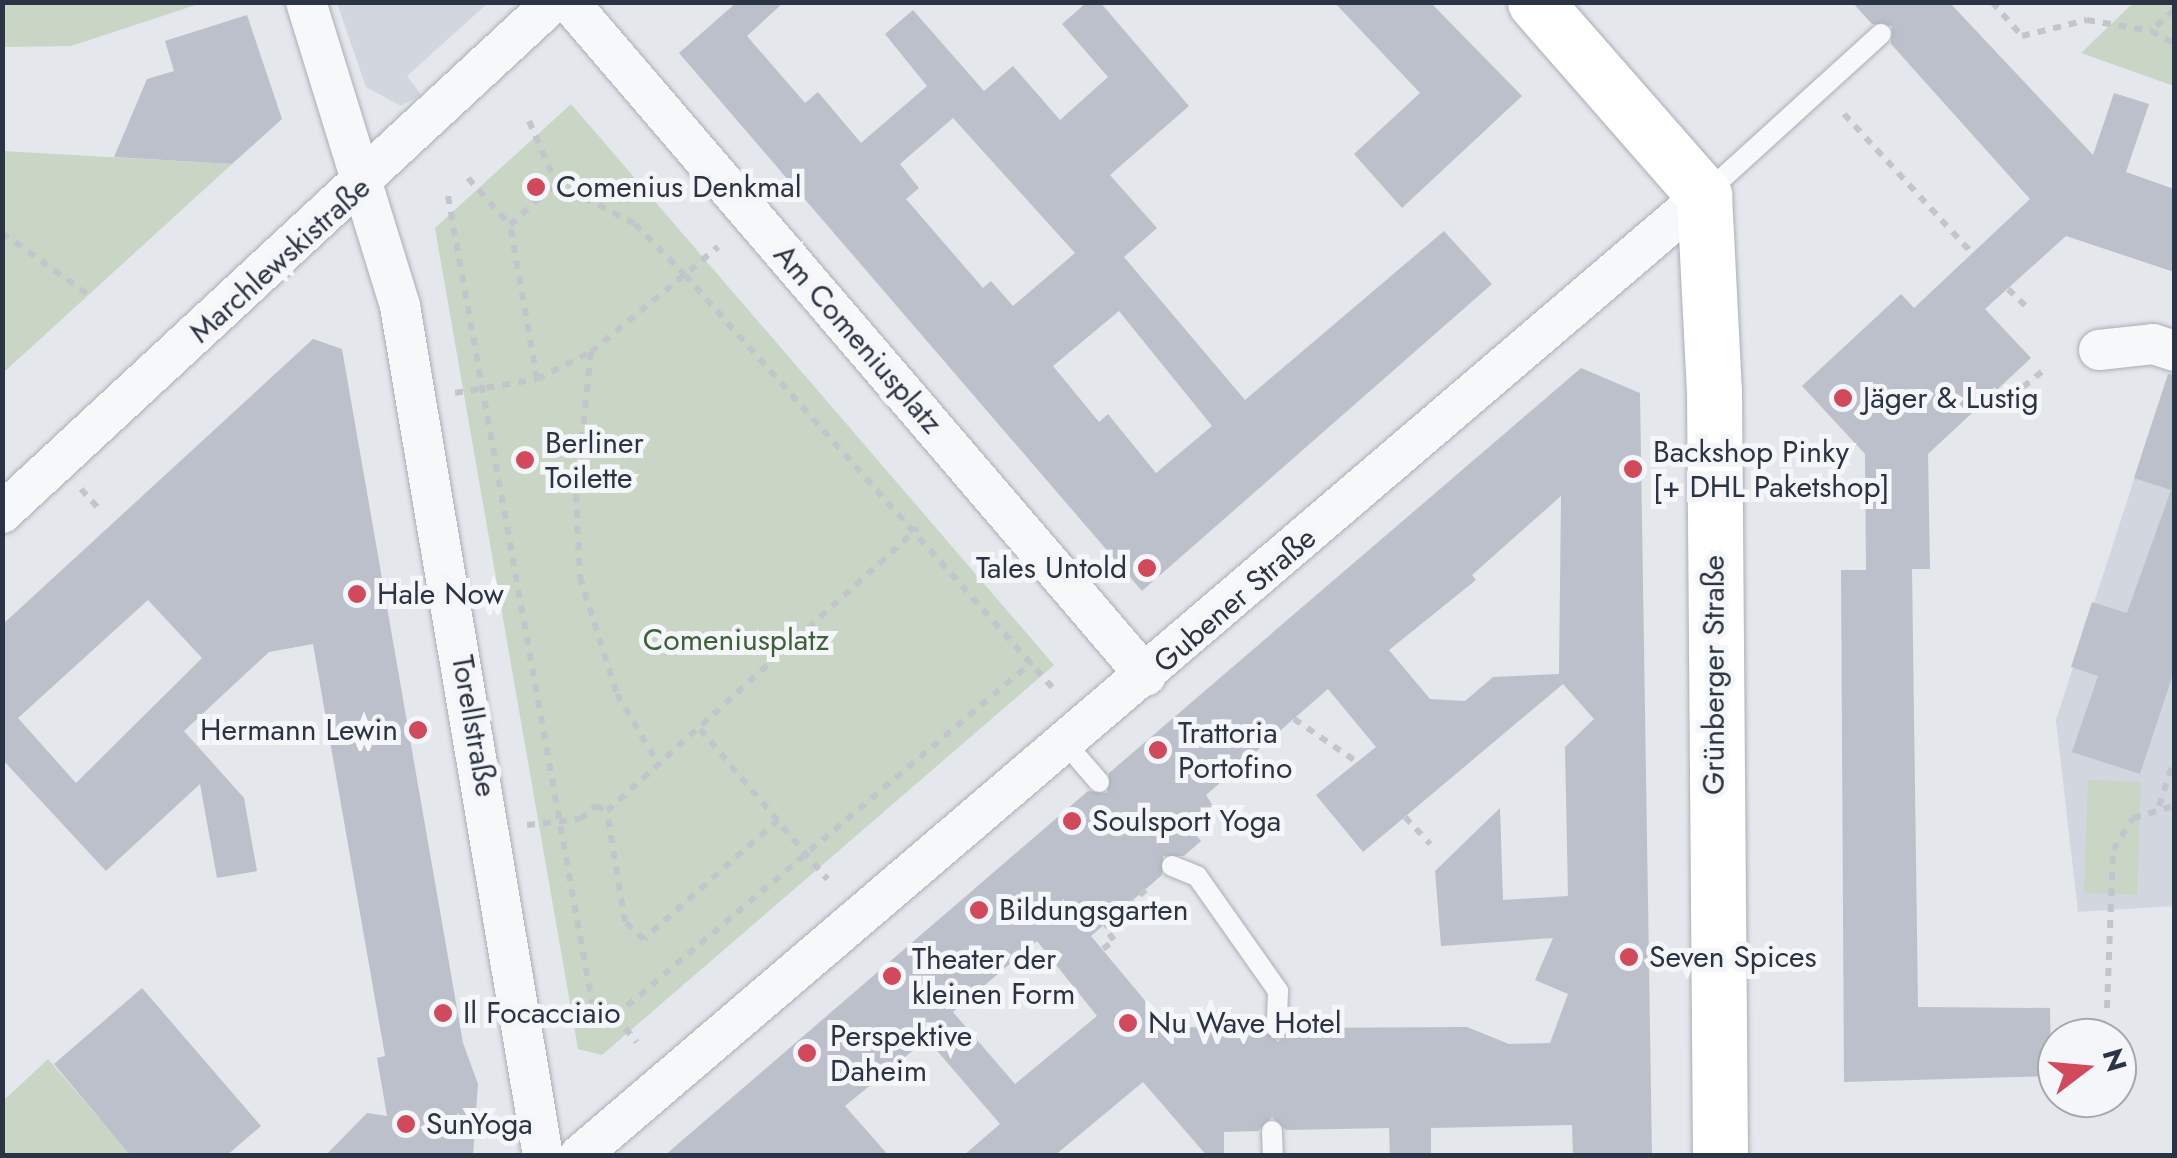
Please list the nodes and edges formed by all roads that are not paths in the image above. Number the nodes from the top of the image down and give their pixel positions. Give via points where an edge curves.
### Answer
1 (306, 2) edge
2 (553, 2) edge
3 (569, 2) edge
4 (1535, 2) edge
5 (1881, 34) dead end
6 (367, 182) junction
7 (1704, 195) junction
8 (2099, 350) dead end
9 (2174, 351) edge
10 (2, 513) edge
11 (1146, 676) junction
12 (1066, 745) junction
13 (1099, 782) dead end
14 (1172, 866) road end
15 (1277, 1028) dead end
16 (1272, 1131) dead end
17 (544, 1156) edge
18 (579, 1156) edge
19 (1273, 1156) edge
20 (1720, 1156) edge

1 - 6 street, Torellstraße
2 - 6 street, Marchlewskistraße
3 - 11 street, Am Comeniusplatz
4 - 7 street
5 - 7 lane, Gubener Straße
6 - 10 street, Marchlewskistraße
6 - 17 street, Torellstraße via 400,306
7 - 11 street, Gubener Straße
7 - 20 street, Grünberger Straße via 1714,391
8 - 9 street via 2154,344
11 - 12 street, Gubener Straße
12 - 13 lane
12 - 18 street, Gubener Straße
14 - 15 lane via 1197,876 1278,991
16 - 19 lane

